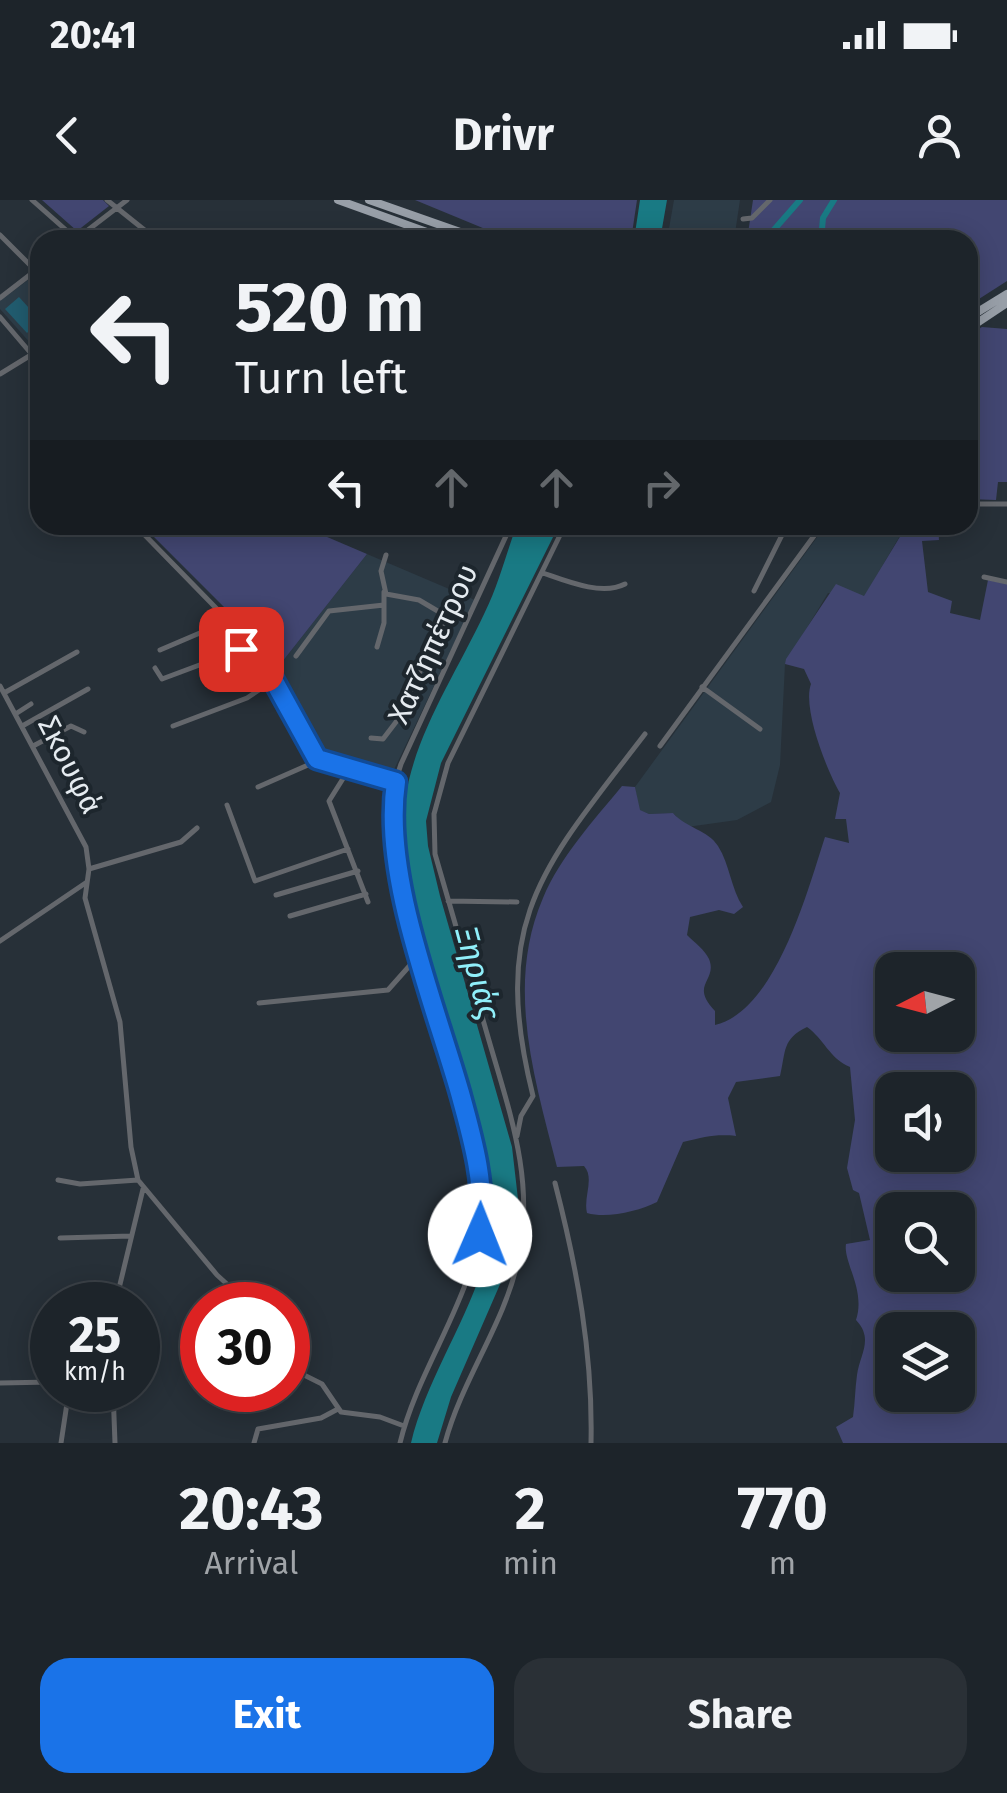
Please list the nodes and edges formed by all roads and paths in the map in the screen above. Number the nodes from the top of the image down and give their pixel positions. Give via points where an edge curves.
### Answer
1 (32, 200) edge
2 (107, 200) edge
3 (127, 200) edge
4 (338, 200) edge
5 (370, 200) edge
6 (770, 200) edge
7 (116, 208) junction
8 (744, 219) dead end
9 (417, 229) joint
10 (64, 230) edge
11 (88, 230) edge
12 (144, 230) edge
13 (420, 230) edge
14 (455, 230) edge
15 (0, 235) edge
16 (30, 261) edge
17 (30, 274) edge
18 (1007, 294) edge
19 (0, 298) edge
20 (1007, 303) edge
21 (978, 312) edge
22 (0, 318) edge
23 (978, 322) edge
24 (30, 352) edge
25 (30, 355) edge
26 (0, 374) edge
27 (978, 504) edge
28 (1007, 504) edge
29 (146, 535) edge
30 (507, 535) edge
31 (560, 535) edge
32 (781, 535) edge
33 (815, 535) edge
34 (386, 555) dead end
35 (543, 573) junction
36 (984, 577) dead end
37 (1007, 582) edge
38 (625, 584) dead end
39 (384, 592) junction
40 (754, 592) dead end
41 (384, 605) junction
42 (228, 620) junction
43 (252, 645) junction
44 (377, 647) dead end
45 (160, 650) dead end
46 (76, 652) dead end
47 (296, 656) dead end
48 (155, 668) dead end
49 (274, 679) junction
50 (0, 686) edge
51 (702, 687) junction
52 (88, 689) dead end
53 (4, 692) junction
54 (31, 704) dead end
55 (17, 713) junction
56 (24, 725) junction
57 (172, 726) dead end
58 (760, 729) dead end
59 (84, 732) dead end
60 (645, 734) dead end
61 (371, 738) dead end
62 (35, 745) junction
63 (660, 746) dead end
64 (349, 769) junction
65 (344, 775) junction
66 (396, 782) junction
67 (258, 787) dead end
68 (228, 805) dead end
69 (197, 828) dead end
70 (348, 849) junction
71 (89, 870) junction
72 (358, 870) junction
73 (87, 882) junction
74 (276, 895) dead end
75 (448, 901) junction
76 (517, 902) dead end
77 (290, 916) dead end
78 (0, 941) edge
79 (420, 954) junction
80 (259, 1003) dead end
81 (517, 1139) junction
82 (58, 1180) dead end
83 (138, 1180) junction
84 (555, 1182) dead end
85 (143, 1189) junction
86 (131, 1236) junction
87 (60, 1238) dead end
88 (120, 1282) edge
89 (223, 1282) edge
90 (310, 1378) edge
91 (30, 1382) edge
92 (0, 1383) edge
93 (338, 1409) junction
94 (65, 1412) edge
95 (114, 1412) edge
96 (404, 1426) junction
97 (60, 1443) edge
98 (115, 1443) edge
99 (254, 1443) edge
100 (400, 1443) edge
101 (445, 1443) edge
102 (591, 1443) edge

1 - 10 street
2 - 7 street
3 - 7 street
4 - 9 main road
5 - 14 main road
6 - 8 street
7 - 11 street
7 - 12 street
9 - 13 main road
15 - 16 street
17 - 19 street
18 - 21 main road
20 - 23 main road
22 - 24 street
25 - 26 street
27 - 28 street
29 - 42 street
30 - 66 street, Χατζηπέτρου
31 - 35 street
32 - 40 street
33 - 51 street
34 - 39 street
35 - 38 street via 608,589
35 - 75 street via 443,777 432,834
36 - 37 street
39 - 41 street
39 - 61 street via 425,603 444,621 396,722 383,740
41 - 44 street
41 - 47 street via 329,611
42 - 43 street
42 - 45 street
43 - 48 street via 162,679
43 - 49 street
46 - 53 street
49 - 57 street via 247,698
49 - 64 street via 313,755
50 - 53 street, Σκουφά
51 - 58 street
51 - 63 street
52 - 56 street
53 - 55 street, Σκουφά
54 - 55 street
55 - 56 street, Σκουφά
56 - 62 street, Σκουφά
59 - 62 street via 71,726
60 - 81 street via 565,839 531,904 515,990 533,1096 520,1116
62 - 71 street, Σκουφά via 86,847
64 - 65 street
64 - 66 street
65 - 67 street via 308,764
65 - 70 street via 329,801
66 - 79 street via 393,844
68 - 70 street via 255,881
69 - 71 street via 180,842
70 - 72 street
71 - 73 street
72 - 74 street
72 - 77 street via 367,898
73 - 78 street
73 - 83 street via 87,907 120,1022
75 - 76 street
75 - 81 street
79 - 80 street via 388,990
79 - 96 street via 474,1140 482,1211 468,1278
81 - 101 street via 525,1198 518,1260
82 - 83 street
83 - 85 street
84 - 102 street via 584,1323
85 - 86 street
85 - 89 street
86 - 87 street
86 - 88 street
90 - 93 street via 322,1384
91 - 92 street
93 - 96 street
93 - 99 street via 262,1427
94 - 97 street
95 - 98 street
96 - 100 street

